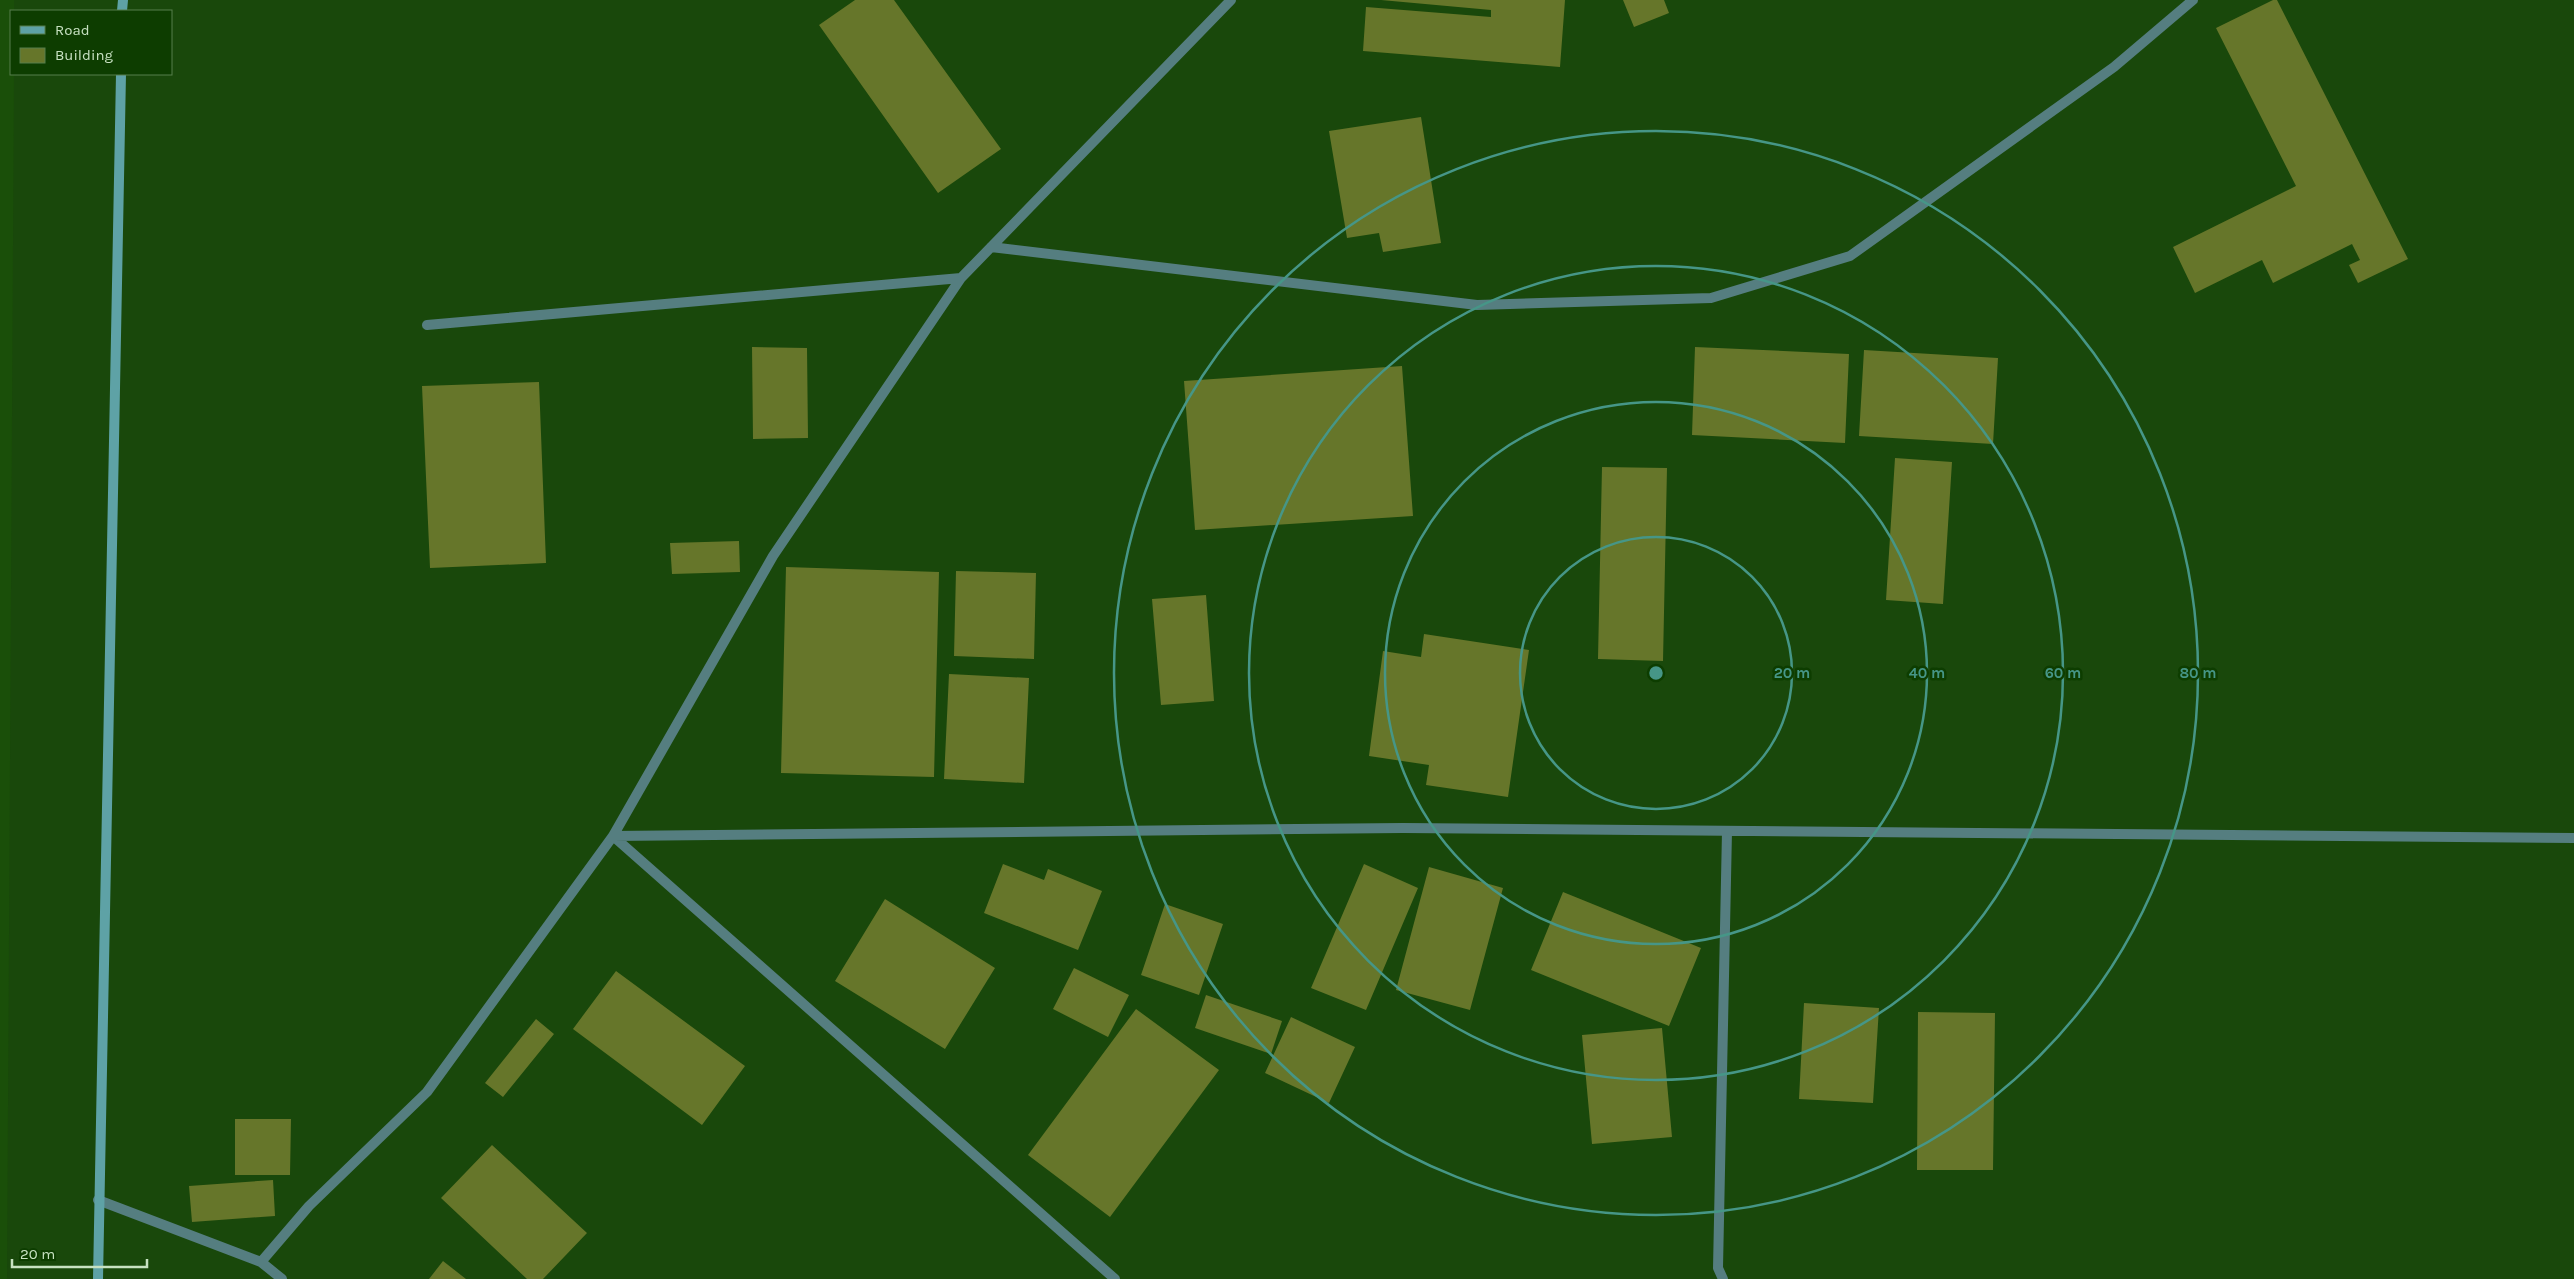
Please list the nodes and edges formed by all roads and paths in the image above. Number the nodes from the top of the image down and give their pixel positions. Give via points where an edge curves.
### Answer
1 (1231, 0) edge
2 (2193, 0) edge
3 (121, 75) edge
4 (991, 247) junction
5 (962, 278) junction
6 (427, 325) dead end
7 (1727, 831) junction
8 (613, 836) junction
9 (2574, 838) edge
10 (98, 1200) junction
11 (262, 1262) junction
12 (98, 1279) edge
13 (282, 1279) edge
14 (1115, 1279) edge
15 (1723, 1279) edge

1 - 4 street
2 - 4 street via 2114,67 1850,256 1711,298 1477,306
3 - 10 street
4 - 5 street
5 - 6 street
5 - 8 street via 773,556
7 - 8 street via 1403,828
7 - 9 street
7 - 15 street via 1718,1268
8 - 11 street via 427,1092 309,1206
8 - 14 street
10 - 11 street
10 - 12 street
11 - 13 street

